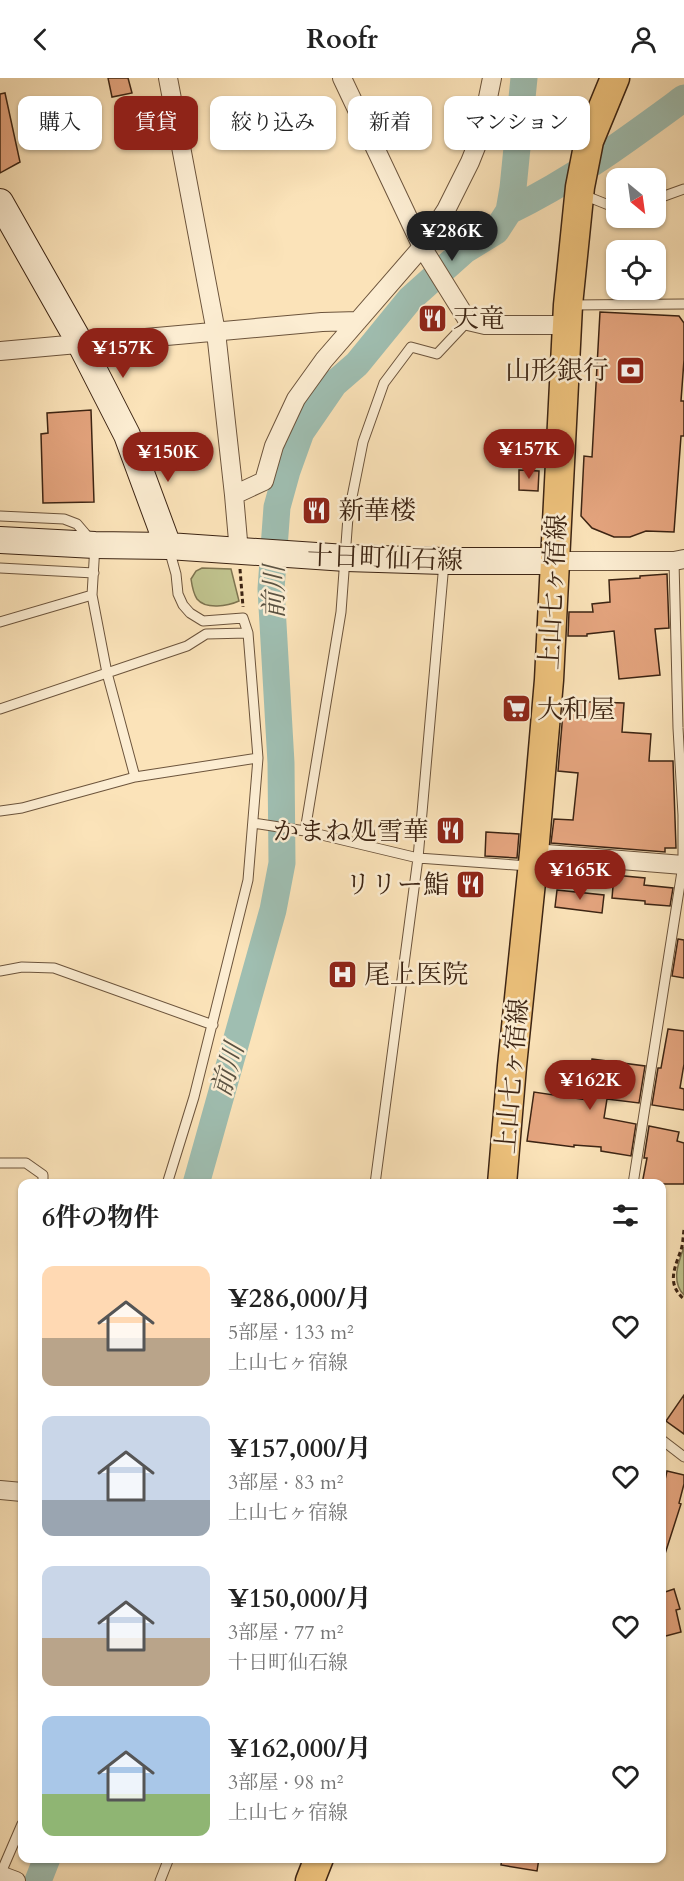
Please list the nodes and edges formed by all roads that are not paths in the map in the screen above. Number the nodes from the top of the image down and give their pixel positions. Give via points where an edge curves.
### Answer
1 (168, 78) edge
2 (342, 78) edge
3 (492, 78) edge
4 (615, 78) edge
5 (684, 189) edge
6 (580, 190) junction
7 (666, 195) edge
8 (0, 202) edge
9 (606, 203) edge
10 (422, 247) junction
11 (684, 304) edge
12 (568, 315) junction
13 (358, 321) junction
14 (468, 321) junction
15 (216, 332) junction
16 (80, 343) junction
17 (0, 351) edge
18 (234, 495) junction
19 (0, 516) edge
20 (0, 540) edge
21 (95, 545) junction
22 (168, 546) junction
23 (246, 553) junction
24 (346, 558) junction
25 (679, 560) edge
26 (444, 561) junction
27 (554, 561) junction
28 (0, 568) edge
29 (94, 573) junction
30 (93, 595) junction
31 (0, 622) edge
32 (248, 633) junction
33 (107, 673) junction
34 (0, 709) edge
35 (258, 758) junction
36 (135, 777) junction
37 (0, 812) edge
38 (683, 815) edge
39 (253, 823) junction
40 (305, 831) junction
41 (418, 858) junction
42 (533, 860) junction
43 (684, 865) edge
44 (0, 971) edge
45 (213, 1025) junction
46 (0, 1163) edge
47 (43, 1179) edge
48 (169, 1179) edge
49 (376, 1179) edge
50 (502, 1179) edge
51 (634, 1179) edge
52 (666, 1443) edge
53 (684, 1457) edge
54 (0, 1490) edge
55 (18, 1492) edge
56 (18, 1838) edge
57 (168, 1863) edge
58 (317, 1863) edge
59 (7, 1878) edge
60 (160, 1881) edge
61 (310, 1881) edge

1 - 15 street
2 - 10 street
3 - 10 street via 480,137 470,162
4 - 6 main road, 上山七ヶ宿線 via 590,141
5 - 7 lane
6 - 9 lane
6 - 12 main road, 上山七ヶ宿線
8 - 16 main road
10 - 13 street
10 - 14 street
11 - 12 lane
12 - 14 street via 485,325
12 - 27 main road, 上山七ヶ宿線
13 - 15 street
13 - 18 street via 296,399 274,446 264,481
14 - 24 lane via 436,354 411,347 384,383 363,442 348,517
15 - 16 street
15 - 18 street
16 - 17 street
16 - 22 main road via 127,435
18 - 23 street
19 - 21 lane via 64,519 76,524
20 - 21 main road, 十日町仙石線
21 - 22 main road, 十日町仙石線
21 - 29 lane
22 - 23 main road, 十日町仙石線
22 - 32 lane via 178,594 190,613 203,621 243,618
23 - 24 main road, 十日町仙石線
24 - 26 main road, 十日町仙石線
24 - 40 lane via 341,612
25 - 27 street
25 - 38 lane via 678,728
26 - 27 main road, 十日町仙石線
26 - 41 lane
27 - 42 main road, 上山七ヶ宿線 via 549,680
28 - 29 lane
29 - 30 lane
30 - 31 lane
30 - 33 lane
32 - 33 lane via 206,634 187,646
32 - 35 lane
33 - 34 lane
33 - 36 lane
35 - 36 lane
35 - 39 lane
36 - 37 lane
38 - 43 lane
39 - 40 lane
39 - 45 lane via 248,880
40 - 41 lane
41 - 42 lane
41 - 49 lane
42 - 43 street
42 - 50 main road, 上山七ヶ宿線
43 - 51 lane
44 - 45 lane via 54,968
45 - 48 lane
46 - 47 lane via 26,1163 43,1174
52 - 53 lane
54 - 55 street
56 - 59 lane
57 - 60 lane
58 - 61 main road

